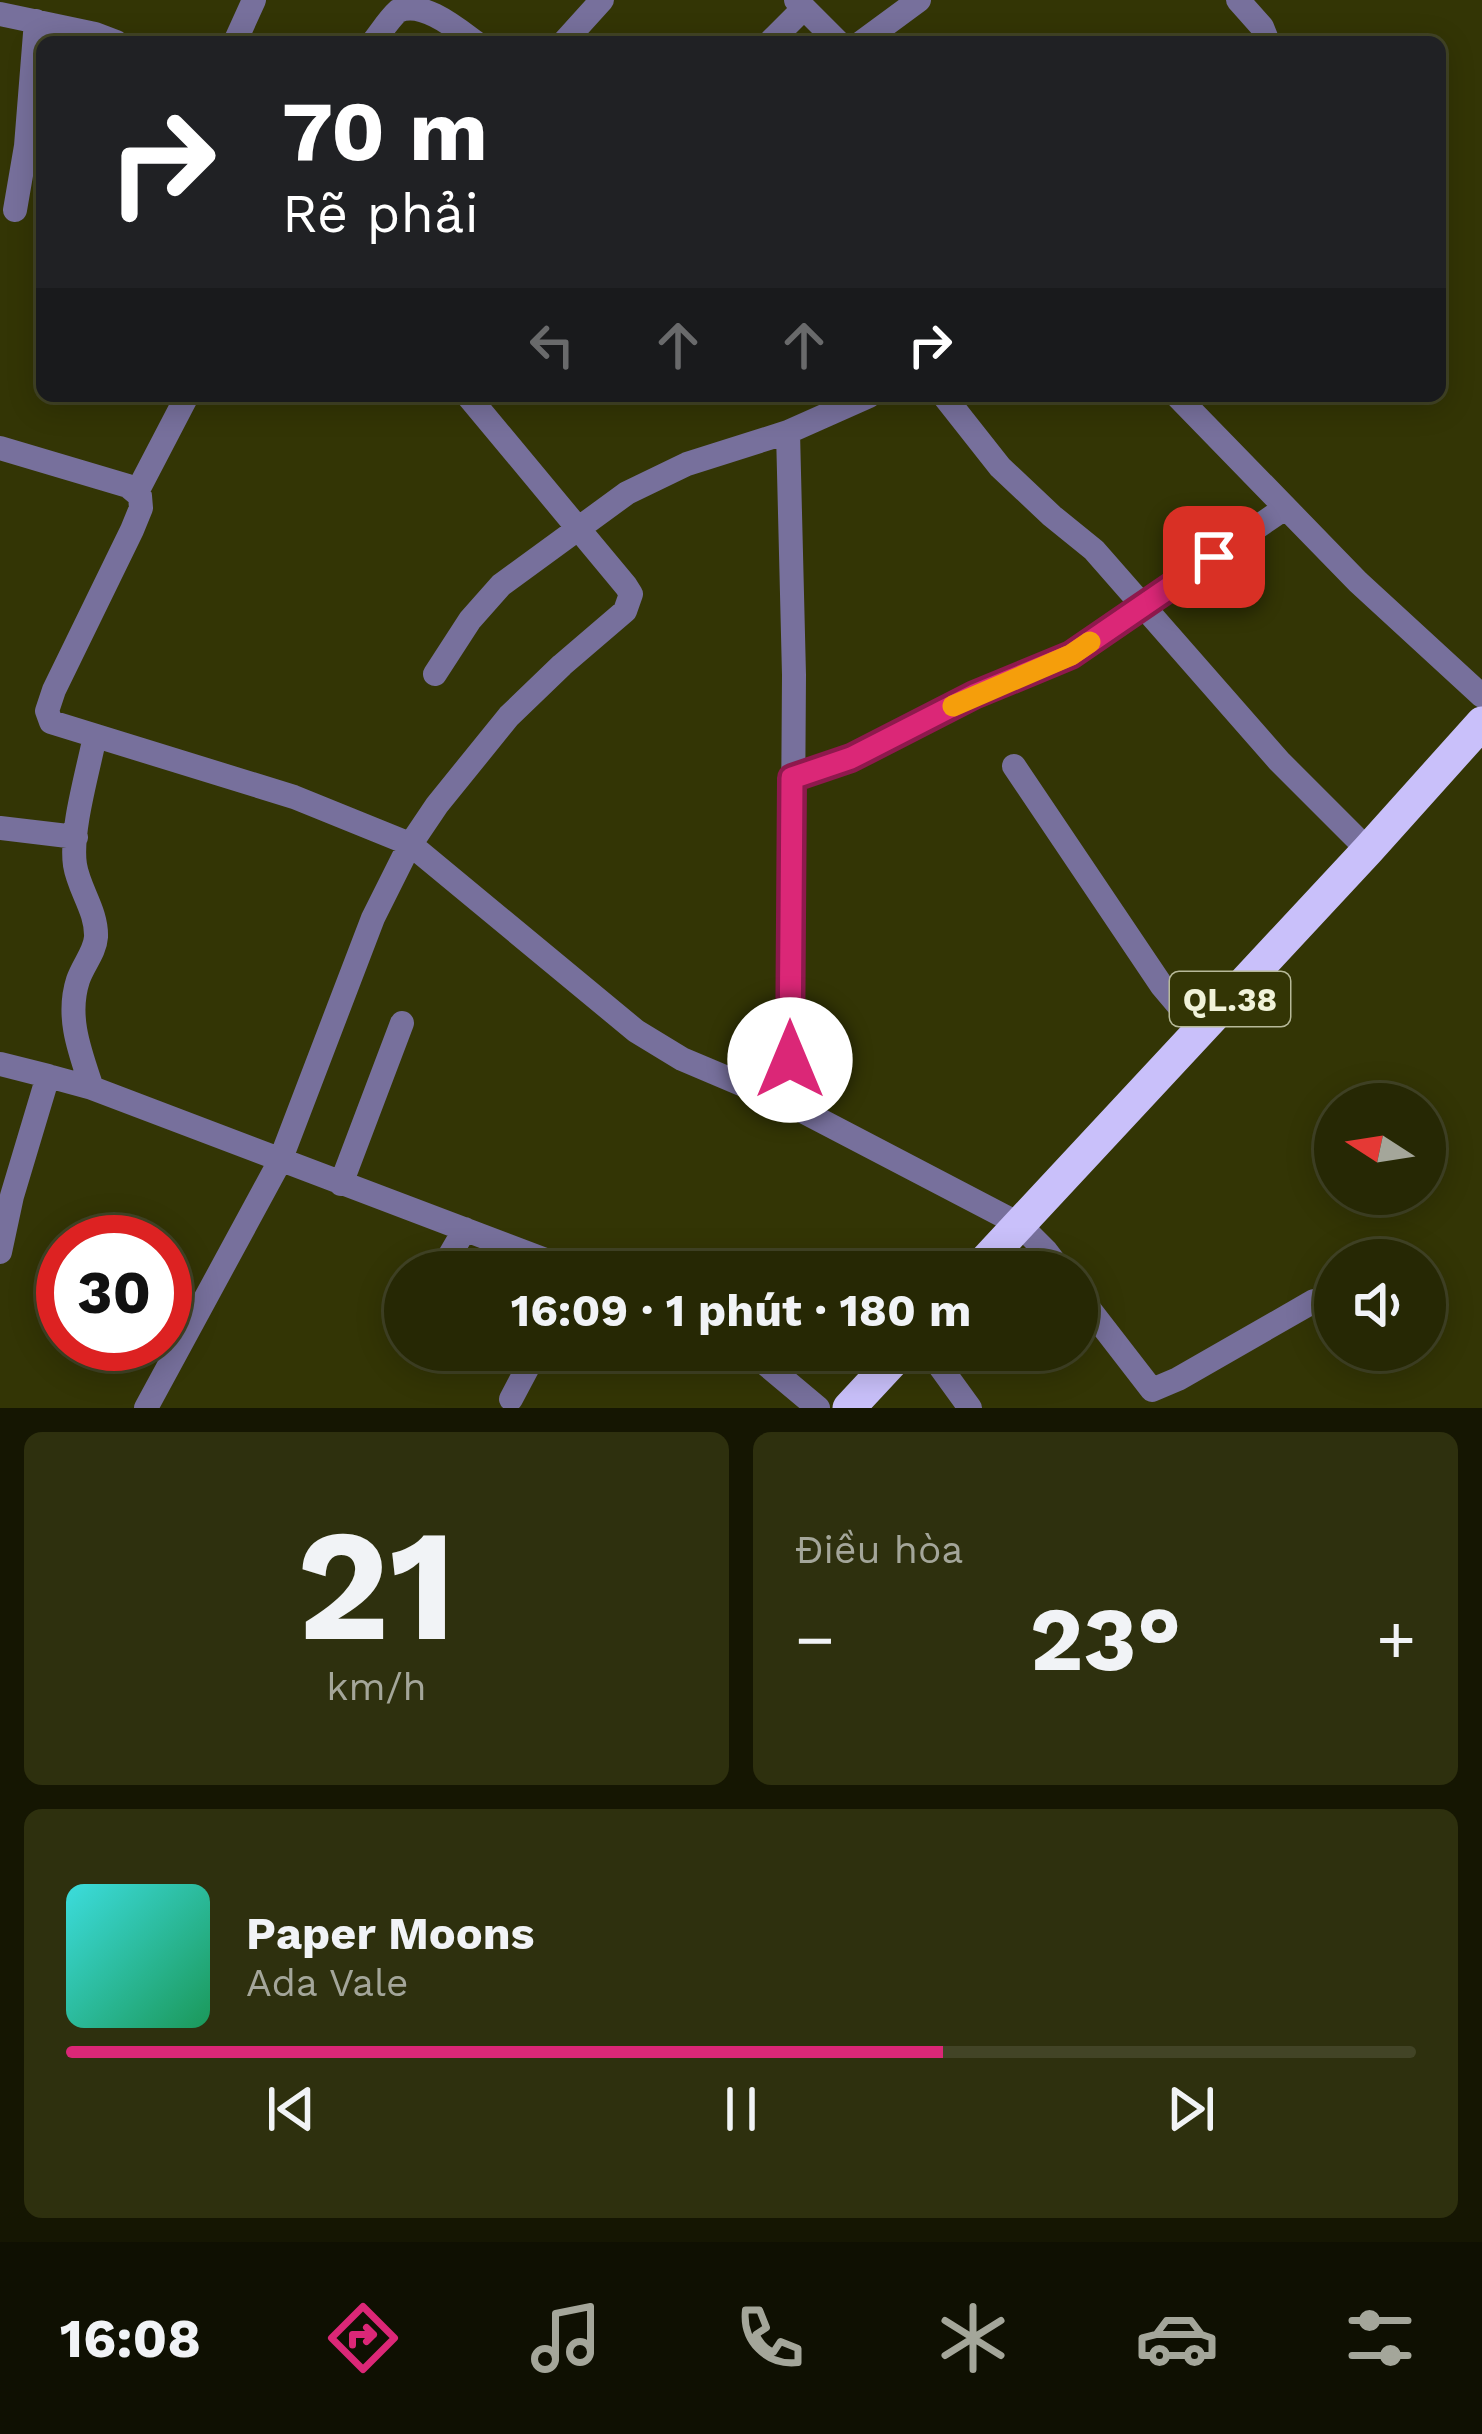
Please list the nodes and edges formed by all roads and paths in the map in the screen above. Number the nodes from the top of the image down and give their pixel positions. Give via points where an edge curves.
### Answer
1 (254, 0) edge
2 (602, 0) edge
3 (919, 0) edge
4 (1238, 0) edge
5 (800, 4) edge
6 (0, 14) edge
7 (35, 21) junction
8 (100, 36) edge
9 (238, 36) edge
10 (378, 36) edge
11 (467, 36) edge
12 (569, 36) edge
13 (775, 36) edge
14 (832, 36) edge
15 (870, 36) edge
16 (1266, 36) edge
17 (14, 210) dead end
18 (185, 402) edge
19 (473, 402) edge
20 (856, 402) edge
21 (949, 402) edge
22 (1183, 402) edge
23 (788, 432) junction
24 (0, 448) edge
25 (136, 491) junction
26 (1285, 508) junction
27 (576, 528) junction
28 (1143, 606) junction
29 (434, 674) dead end
30 (1482, 696) edge
31 (1482, 723) edge
32 (95, 736) junction
33 (1014, 766) dead end
34 (792, 778) junction
35 (0, 828) edge
36 (76, 837) junction
37 (410, 844) junction
38 (1368, 850) junction
39 (402, 1023) dead end
40 (1200, 1031) junction
41 (0, 1064) edge
42 (48, 1076) junction
43 (92, 1088) junction
44 (791, 1105) junction
45 (280, 1161) junction
46 (341, 1184) junction
47 (1018, 1224) junction
48 (465, 1228) junction
49 (452, 1251) edge
50 (524, 1251) edge
51 (994, 1251) edge
52 (1046, 1251) edge
53 (0, 1252) edge
54 (1314, 1300) dead end
55 (1098, 1321) edge
56 (526, 1371) edge
57 (775, 1371) edge
58 (883, 1371) edge
59 (943, 1371) edge
60 (511, 1399) dead end
61 (146, 1408) edge
62 (818, 1408) edge
63 (849, 1408) edge
64 (970, 1408) edge

1 - 9 street
2 - 12 street
3 - 15 street
4 - 16 street
5 - 13 street
5 - 14 street
6 - 7 street
7 - 8 street
7 - 17 street
10 - 11 street via 411,3
18 - 25 street
19 - 27 street
20 - 23 street
21 - 28 street via 1000,467 1094,550
22 - 26 street
23 - 27 street via 687,464
23 - 34 street
24 - 25 street
25 - 32 street via 139,515 47,711 56,725
26 - 28 street
26 - 30 street
27 - 29 street via 501,585
27 - 37 street via 631,594 625,611 509,716
28 - 34 street via 1071,655
28 - 38 street
31 - 38 highway, QL.38
32 - 36 street
32 - 37 street via 294,797
33 - 40 street
34 - 44 street
35 - 36 street
36 - 43 street via 96,942 72,1014
37 - 44 street via 660,1048
37 - 45 street via 373,918
38 - 40 highway, QL.38
39 - 46 street
40 - 47 highway, QL.38
41 - 42 street
42 - 43 street
42 - 53 street
43 - 45 street
44 - 47 street
45 - 46 street
45 - 61 street
46 - 48 street
47 - 51 highway, QL.38
47 - 52 street
48 - 49 street
48 - 50 street
54 - 55 street via 1152,1390
56 - 60 street
57 - 62 street
58 - 63 highway
59 - 64 street

